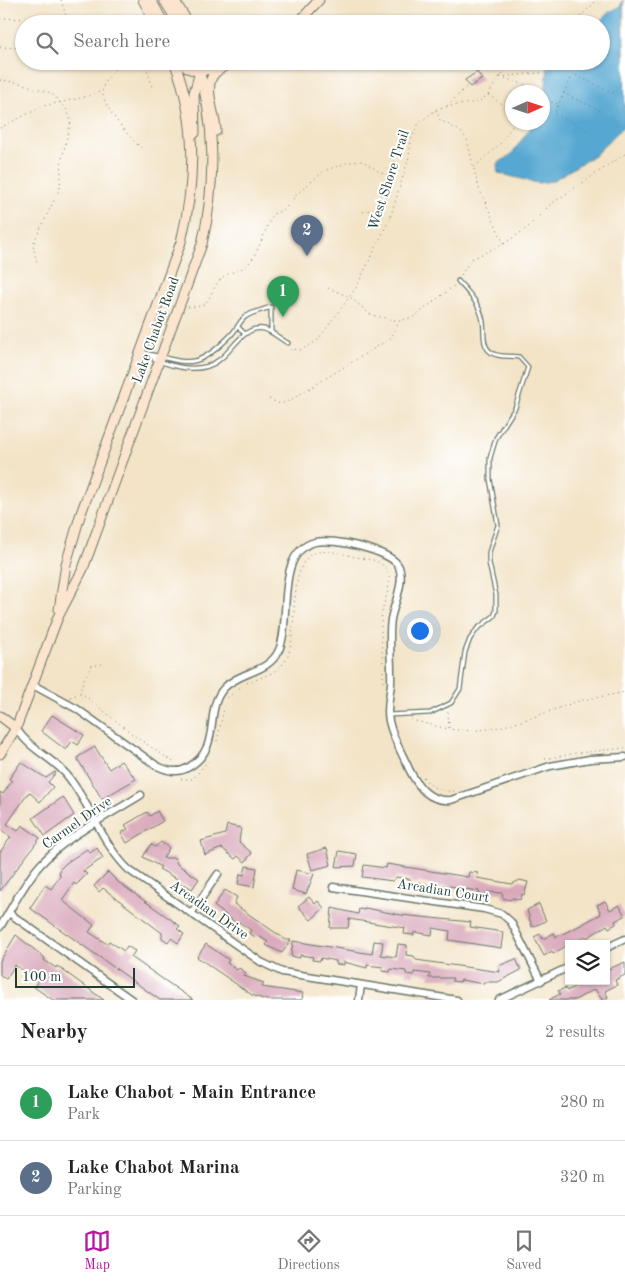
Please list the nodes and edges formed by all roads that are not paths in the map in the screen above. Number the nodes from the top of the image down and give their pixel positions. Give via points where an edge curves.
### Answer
1 (143, 0) edge
2 (151, 0) edge
3 (164, 0) edge
4 (174, 0) edge
5 (319, 0) edge
6 (152, 15) edge
7 (159, 15) edge
8 (173, 15) edge
9 (183, 15) edge
10 (305, 15) edge
11 (177, 70) edge
12 (194, 70) edge
13 (205, 70) edge
14 (219, 70) edge
15 (200, 72) junction
16 (192, 147) junction
17 (212, 167) junction
18 (458, 281) road end
19 (238, 327) junction
20 (271, 332) junction
21 (245, 334) junction
22 (288, 343) dead end
23 (141, 352) junction
24 (160, 360) junction
25 (58, 617) junction
26 (34, 685) junction
27 (388, 715) junction
28 (0, 716) edge
29 (16, 728) junction
30 (0, 754) edge
31 (625, 757) edge
32 (141, 795) dead end
33 (96, 823) junction
34 (218, 874) dead end
35 (333, 887) dead end
36 (192, 912) junction
37 (9, 913) junction
38 (0, 926) edge
39 (625, 939) edge
40 (610, 946) edge
41 (565, 969) edge
42 (541, 981) junction
43 (361, 985) junction
44 (132, 1000) edge
45 (359, 1000) edge
46 (457, 1000) edge
47 (499, 1000) edge

1 - 6 main road
2 - 7 main road
3 - 8 main road
4 - 9 main road
5 - 10 main road
11 - 16 main road, Lake Chabot Road
12 - 15 main road
13 - 15 main road
14 - 17 main road via 209,86 216,128
15 - 16 main road via 194,94 196,128
15 - 17 main road, Lake Chabot Road via 208,115
16 - 23 main road, Lake Chabot Road via 190,197 182,242
17 - 24 main road, Lake Chabot Road via 204,235
18 - 27 lane via 479,308 485,345 494,355 522,358 528,371 515,408 494,442 490,458 498,525 489,552 496,611 470,639 460,688 448,706 430,713
19 - 20 lane via 245,317 271,307
19 - 21 lane
19 - 24 lane via 210,356 187,362
20 - 21 lane via 254,329
20 - 22 lane
21 - 24 lane via 218,361 210,364 184,368
23 - 24 lane
23 - 25 main road, Lake Chabot Road via 80,516 66,564
24 - 25 main road, Lake Chabot Road via 83,569
25 - 26 main road, Lake Chabot Road
26 - 27 street via 77,709 157,766 172,771 185,770 207,749 215,706 222,690 234,680 271,662 279,651 292,564 303,548 323,541 381,552 399,567 391,620
26 - 29 main road, Lake Chabot Road
27 - 31 street via 393,736 415,782 438,799 458,798 550,766
28 - 29 main road
29 - 30 main road, Lake Chabot Road
29 - 33 street, Arcadian Drive via 28,745 65,773
32 - 33 street, Carmel Drive
33 - 36 street, Arcadian Drive via 129,870
33 - 37 street, Carmel Drive via 41,864
34 - 36 street
35 - 42 street, Arcadian Court via 502,914 515,928
36 - 43 street, Arcadian Drive via 272,968 290,975
37 - 38 street, Carmel Drive
37 - 44 street
39 - 40 street
41 - 42 street
42 - 47 street
43 - 45 street
43 - 46 street, Arcadian Drive

